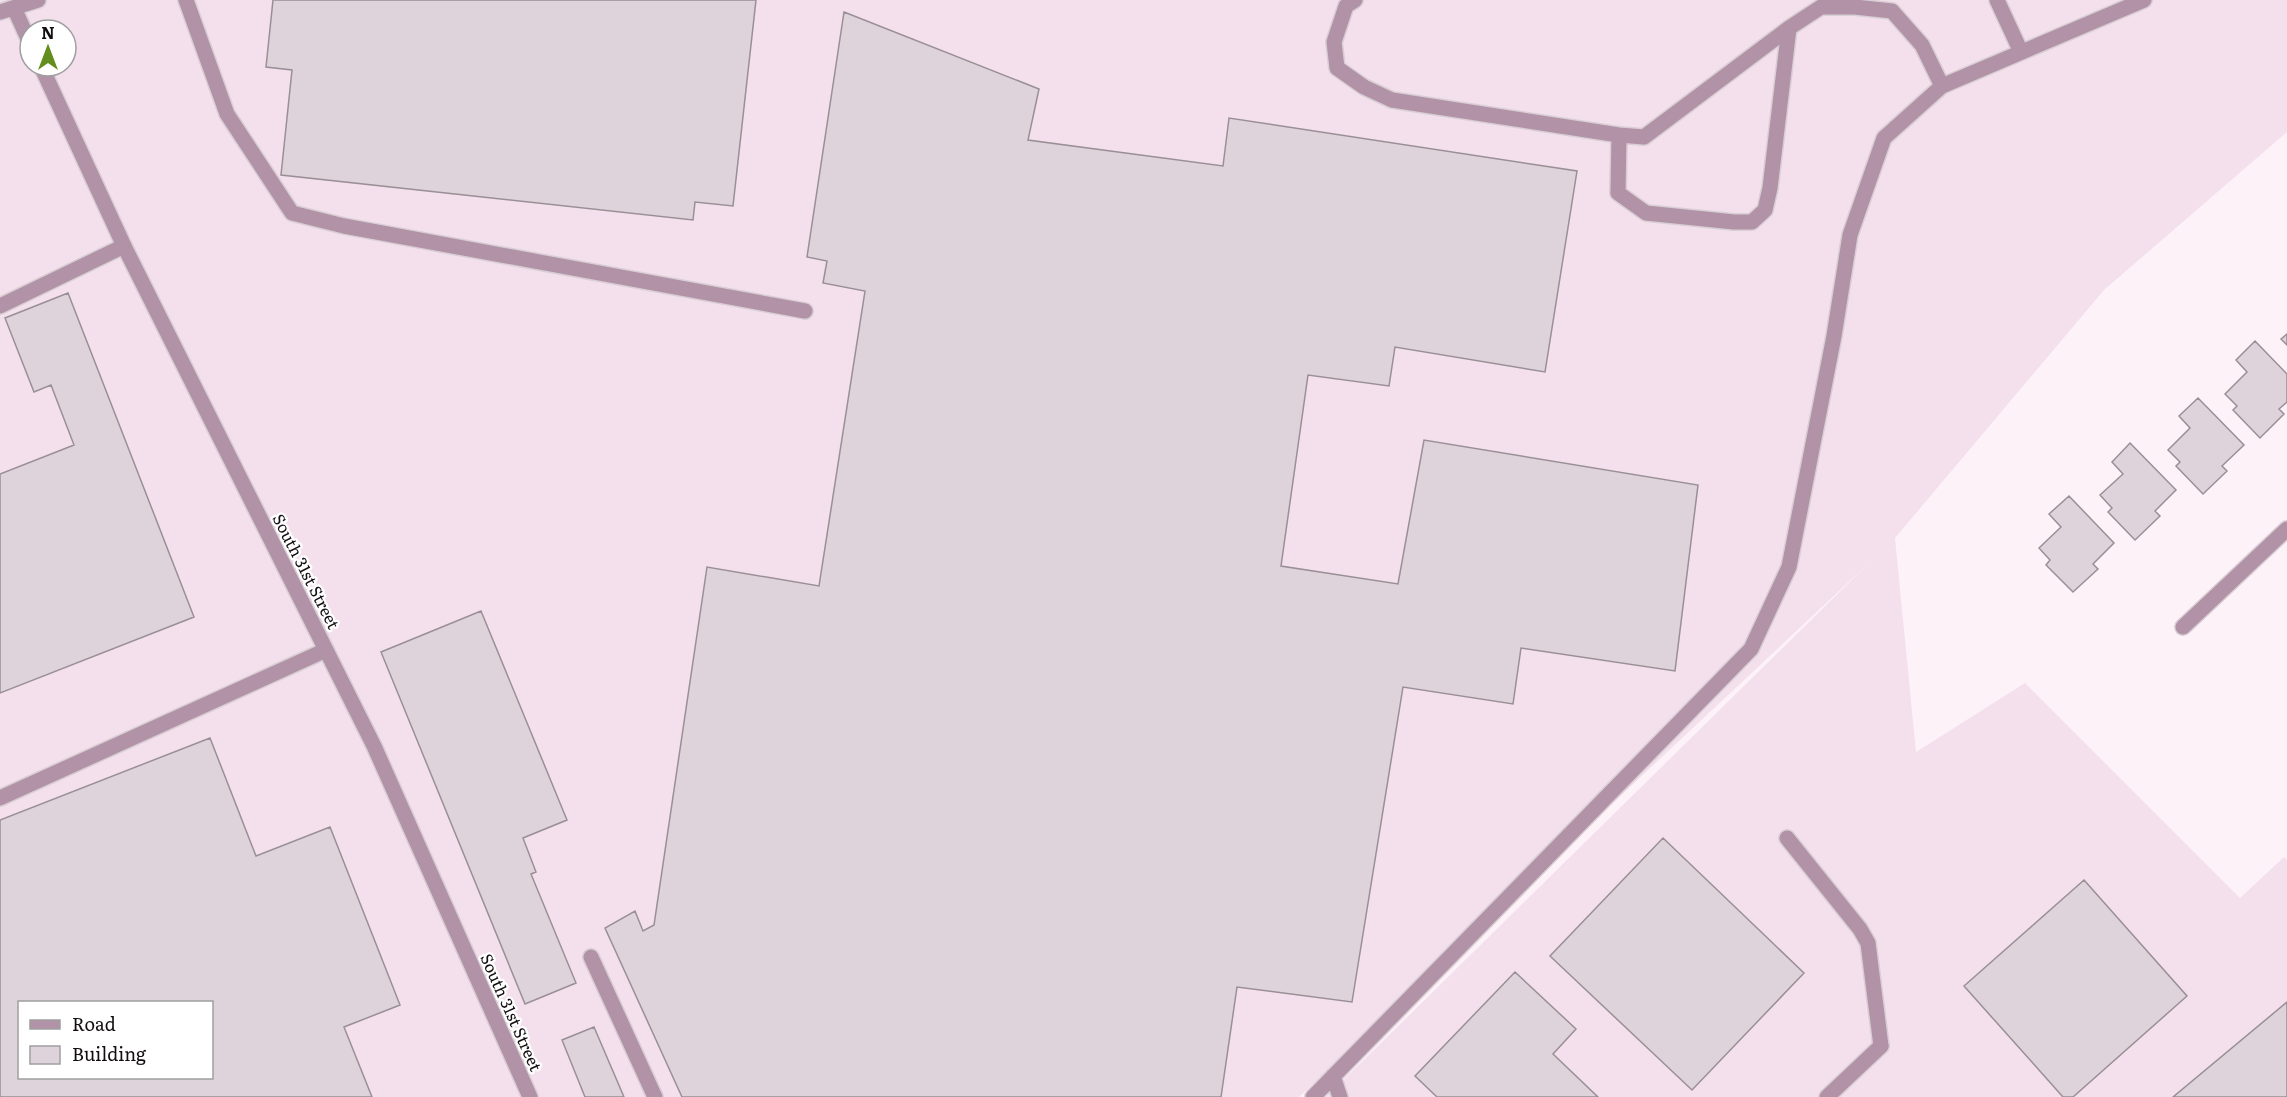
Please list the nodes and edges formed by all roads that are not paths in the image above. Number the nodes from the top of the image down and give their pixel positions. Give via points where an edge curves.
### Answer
1 (38, 0) edge
2 (186, 0) edge
3 (1355, 0) edge
4 (1997, 0) edge
5 (2144, 0) edge
6 (7, 10) edge
7 (18, 26) edge
8 (1789, 28) junction
9 (2021, 52) junction
10 (47, 78) edge
11 (1942, 86) junction
12 (1619, 135) junction
13 (124, 246) junction
14 (0, 306) edge
15 (805, 311) dead end
16 (2287, 529) edge
17 (2183, 627) dead end
18 (326, 650) junction
19 (0, 798) edge
20 (1787, 838) dead end
21 (591, 957) dead end
22 (1333, 1076) junction
23 (530, 1097) edge
24 (655, 1097) edge
25 (1313, 1097) edge
26 (1340, 1097) edge
27 (1827, 1097) edge

1 - 6 street
2 - 15 street via 227,114 292,213 344,226
3 - 12 street via 1346,6 1334,42 1337,68 1364,87 1392,100
4 - 9 street
5 - 9 street
6 - 7 street
8 - 11 street via 1821,7 1892,11 1922,45
8 - 12 street via 1644,137
8 - 12 street via 1770,188 1765,210 1752,222 1646,213 1618,193
9 - 11 street
10 - 13 street, South 31st Street
11 - 22 street via 1884,138 1850,235 1789,567 1751,649
13 - 14 street
13 - 18 street, South 31st Street
16 - 17 street
18 - 19 street
18 - 23 street, South 31st Street via 374,746
20 - 27 street via 1868,943 1881,1046
21 - 24 street
22 - 25 street
22 - 26 street

